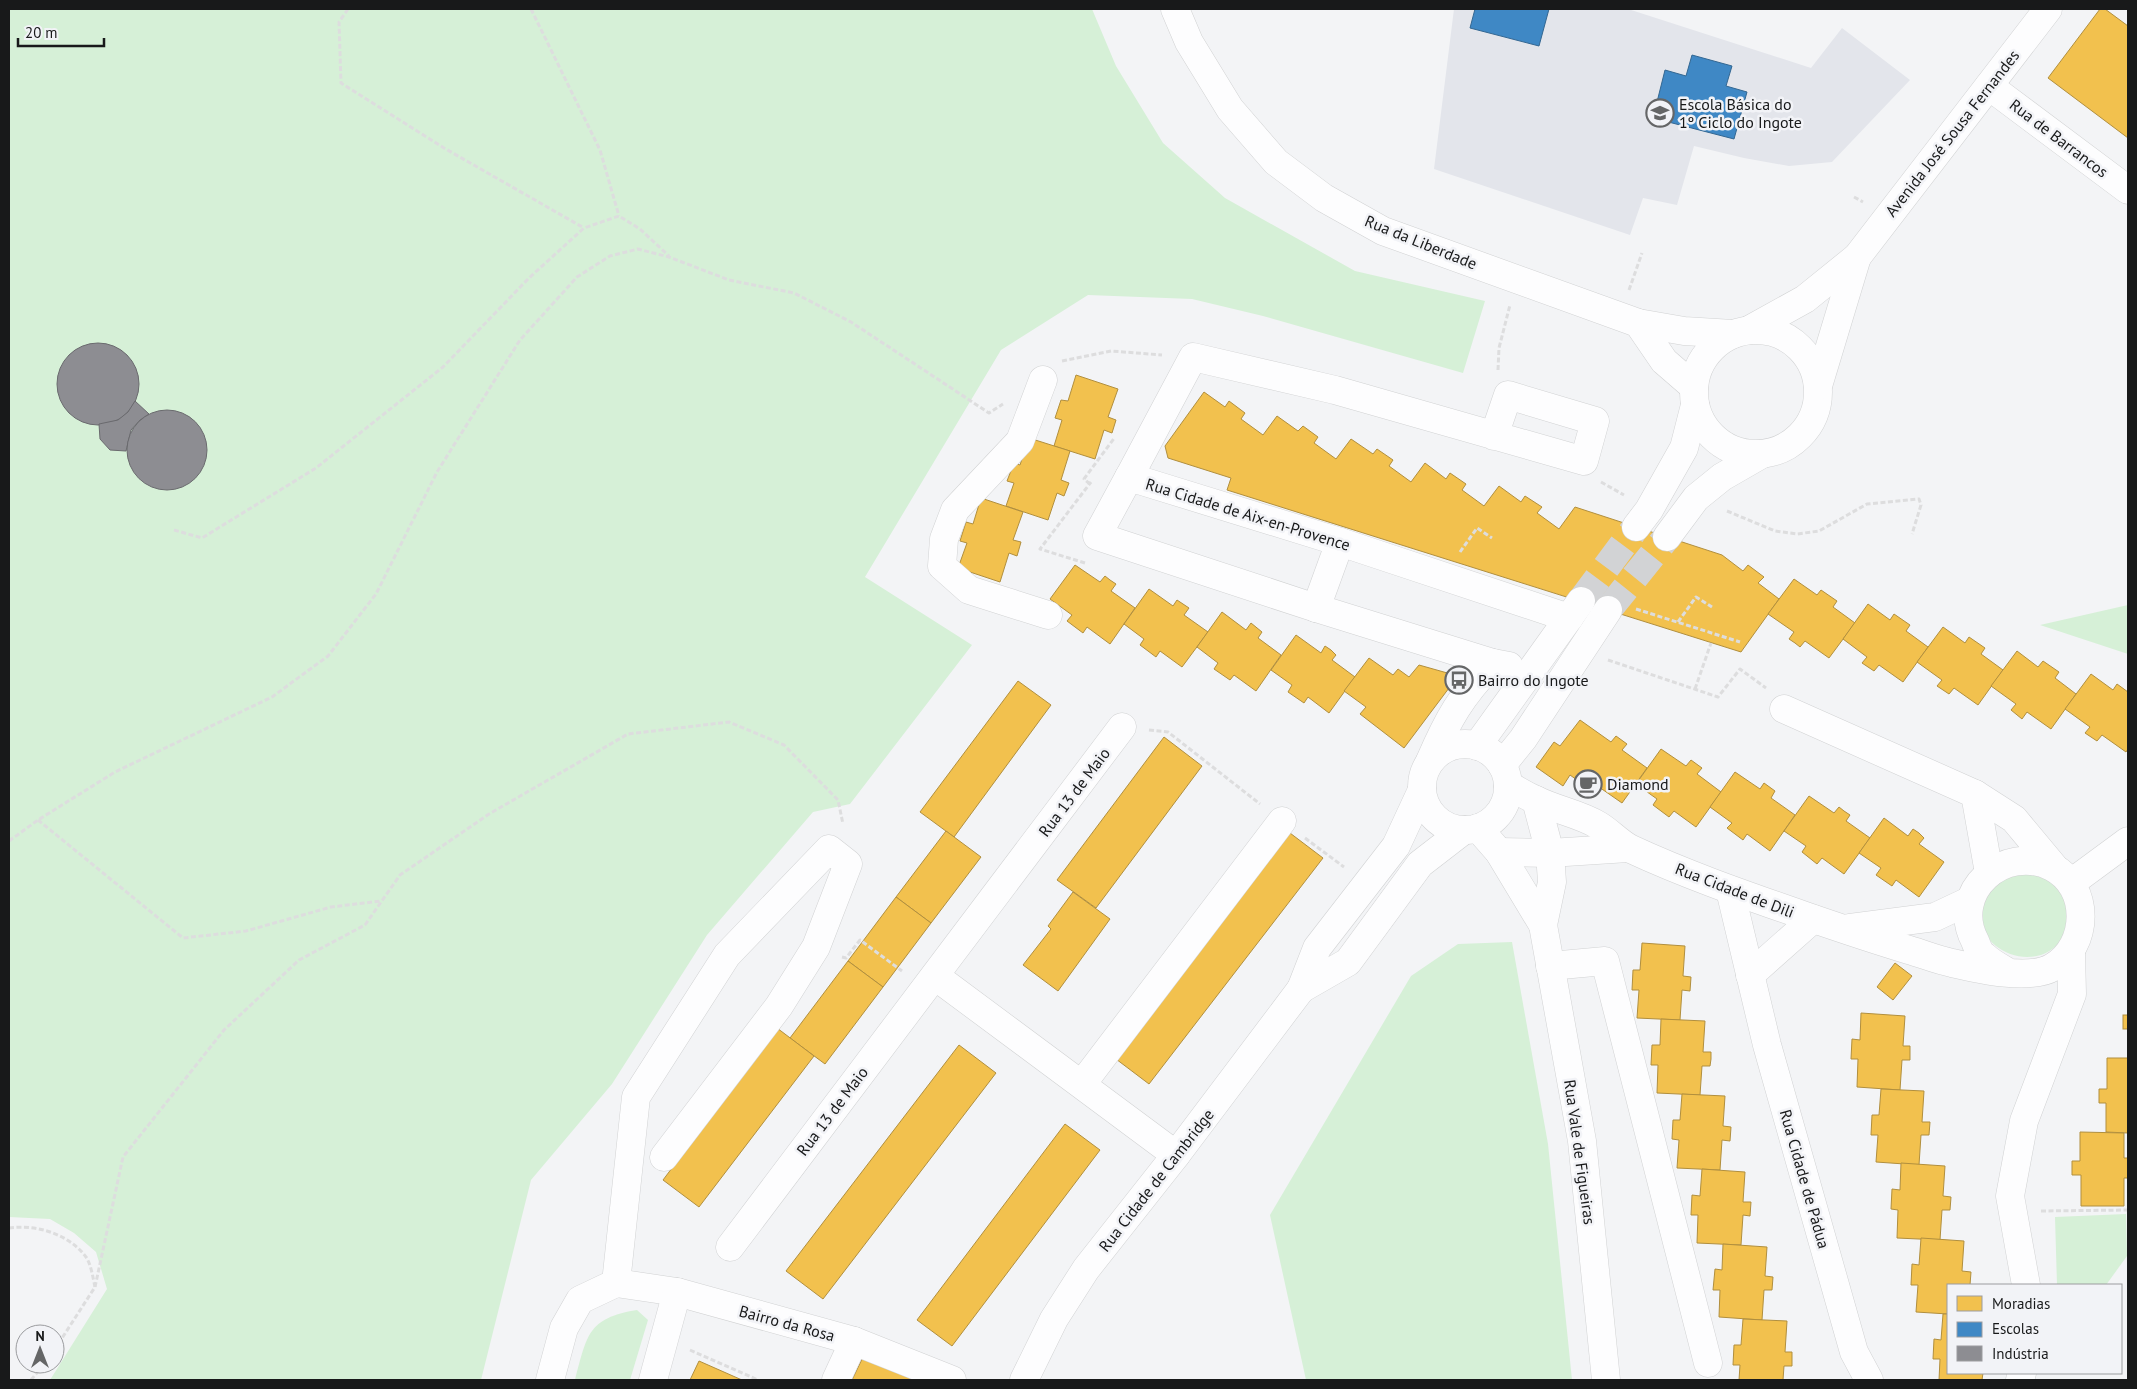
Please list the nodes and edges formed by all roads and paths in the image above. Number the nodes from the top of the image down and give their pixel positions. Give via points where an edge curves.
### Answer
1 (348, 9) edge
2 (531, 9) edge
3 (1175, 9) edge
4 (2048, 9) edge
5 (1989, 86) junction
6 (2128, 190) edge
7 (619, 216) junction
8 (584, 228) junction
9 (1642, 253) dead end
10 (670, 257) junction
11 (1857, 257) junction
12 (1508, 310) dead end
13 (1629, 320) junction
14 (1741, 332) junction
15 (1499, 348) dead end
16 (1193, 357) junction
17 (1043, 380) joint
18 (1818, 386) junction
19 (1694, 396) junction
20 (1004, 404) dead end
21 (1116, 436) dead end
22 (1494, 436) junction
23 (1762, 454) junction
24 (1584, 461) junction
25 (1129, 477) junction
26 (1094, 478) dead end
27 (1090, 484) junction
28 (1735, 514) dead end
29 (1643, 518) joint
30 (174, 530) dead end
31 (1912, 534) dead end
32 (1667, 537) tunnel mouth
33 (1492, 538) dead end
34 (1340, 542) junction
35 (1040, 549) dead end
36 (1458, 554) dead end
37 (1316, 608) junction
38 (1712, 608) dead end
39 (1608, 610) tunnel mouth
40 (1048, 615) dead end
41 (1678, 622) dead end
42 (1711, 643) dead end
43 (1581, 650) junction
44 (1493, 663) junction
45 (1530, 671) junction
46 (1750, 677) dead end
47 (1695, 689) junction
48 (1784, 708) dead end
49 (1122, 727) joint
50 (1477, 746) junction
51 (1430, 762) junction
52 (1505, 775) junction
53 (1422, 790) junction
54 (1975, 794) junction
55 (1536, 800) junction
56 (38, 820) junction
57 (1282, 821) junction
58 (1471, 829) junction
59 (9, 841) edge
60 (2128, 841) edge
61 (1628, 848) junction
62 (829, 849) junction
63 (1499, 852) junction
64 (1550, 853) junction
65 (1989, 873) junction
66 (2062, 875) junction
67 (1367, 883) junction
68 (1730, 890) junction
69 (382, 901) junction
70 (1970, 901) junction
71 (1813, 919) junction
72 (1543, 925) junction
73 (1843, 930) junction
74 (2070, 952) junction
75 (846, 958) dead end
76 (1550, 966) junction
77 (902, 971) dead end
78 (2006, 971) junction
79 (1750, 975) junction
80 (936, 976) junction
81 (1301, 989) junction
82 (1082, 1084) junction
83 (1176, 1155) junction
84 (664, 1157) dead end
85 (2128, 1210) edge
86 (2013, 1212) junction
87 (9, 1228) edge
88 (730, 1247) dead end
89 (616, 1283) junction
90 (2026, 1284) edge
91 (96, 1287) junction
92 (677, 1292) junction
93 (65, 1334) edge
94 (854, 1341) junction
95 (701, 1354) dead end
96 (1708, 1363) dead end
97 (550, 1380) edge
98 (653, 1380) edge
99 (758, 1380) edge
100 (836, 1380) edge
101 (952, 1380) edge
102 (1024, 1380) edge
103 (1606, 1380) edge
104 (1869, 1380) edge

1 - 8 path via 339,22 341,83 444,148
2 - 7 path via 600,150
3 - 13 street, Rua da Liberdade via 1189,42 1230,109 1276,162 1324,198 1382,231
4 - 5 street, Avenida José Sousa Fernandes
5 - 6 street, Rua de Barrancos
5 - 11 street, Avenida José Sousa Fernandes
7 - 8 path
7 - 10 path via 640,229
8 - 30 path via 529,278 443,367 316,468 202,538
9 - 13 path
10 - 20 path via 728,280 794,293 851,322 989,413
10 - 56 path via 638,249 610,256 576,277 520,340 437,472 376,594 328,656 272,696 115,772
11 - 14 street, Avenida José Sousa Fernandes via 1805,300
11 - 18 street, Avenida José Sousa Fernandes
12 - 15 path
13 - 14 street, Rua da Liberdade via 1684,331
13 - 19 street
14 - 18 street via 1768,331 1787,338 1808,359
14 - 19 street via 1718,343 1706,355 1698,370
16 - 17 path via 1111,351 1063,361
16 - 22 street via 1335,390
16 - 25 street
17 - 40 street via 1020,441 955,510 944,539 942,566 969,590
18 - 23 street via 1817,405 1810,424 1798,438 1781,449
19 - 23 street via 1704,426 1719,442 1732,450
19 - 29 street via 1684,448
21 - 27 path via 1084,479
22 - 24 street
22 - 24 street via 1508,395 1595,421
23 - 32 street via 1722,477 1696,498
24 - 29 path via 1594,478
25 - 34 street, Rua Cidade de Aix-en-Provence
25 - 37 street, Rua Cidade de Aix-en-Provence via 1097,536
26 - 27 path
27 - 35 path
28 - 31 path via 1775,531 1797,534 1819,531 1866,504 1919,499 1921,505
33 - 36 path via 1477,528
34 - 37 street
34 - 45 street, Rua Cidade de Aix-en-Provence via 1575,610
37 - 44 street, Rua Cidade de Aix-en-Provence
38 - 41 path via 1696,597
39 - 43 street, Rua Cidade de Cambridge
42 - 47 path
43 - 47 path
43 - 52 street, Rua Cidade de Cambridge via 1523,739
44 - 45 street, Rua Cidade de Aix-en-Provence
44 - 51 street, Rua Cidade de Cambridge via 1460,699
45 - 50 street
46 - 47 path via 1740,669 1718,697
48 - 54 street
49 - 57 path via 1168,732
49 - 80 street, Rua 13 de Maio
50 - 51 street via 1451,746
50 - 52 street via 1496,757
51 - 53 street, Rua Cidade de Cambridge
52 - 55 street, Rua Cidade de Dili
52 - 58 street, Rua Cidade de Cambridge via 1507,799 1501,812 1491,822
53 - 58 street via 1430,814 1451,828
53 - 67 street, Rua Cidade de Cambridge via 1396,846
54 - 65 street
54 - 66 street via 2014,819
55 - 61 street, Rua Cidade de Dili via 1598,824
55 - 64 street, Rua Vale de Figueiras
56 - 59 path
56 - 69 path via 182,938 246,931 331,907
57 - 67 path
57 - 82 street
58 - 63 street, Rua Vale de Figueiras
58 - 81 street, Rua Cidade de Cambridge via 1420,864 1348,962
60 - 66 street
61 - 64 street, Rua Cidade de Dili
61 - 68 street, Rua Cidade de Dili
62 - 69 path via 844,826 838,800 784,745 729,722 628,734 481,820 400,875
62 - 84 street via 848,864 816,947 779,1006
62 - 89 street via 727,954 636,1098
63 - 64 street, Rua Cidade de Dili
63 - 72 street, Rua Vale de Figueiras
64 - 72 street, Rua Vale de Figueiras via 1552,882
65 - 66 street via 2009,862 2032,860
65 - 70 street via 1977,886
66 - 74 street via 2081,905 2080,931
67 - 81 street, Rua Cidade de Cambridge via 1316,948
68 - 71 street, Rua Cidade de Dili
68 - 79 street, Rua Cidade de Pádua
69 - 91 path via 365,925 300,960 224,1030 123,1157
70 - 73 street, Rua Cidade de Dili via 1935,917
70 - 78 street via 1969,930 1982,956
71 - 73 street, Rua Cidade de Dili
71 - 79 street
72 - 76 street, Rua Vale de Figueiras
73 - 78 street, Rua Cidade de Dili via 1950,963
74 - 78 street via 2052,968 2030,974
74 - 86 street via 2072,994 2024,1121 2010,1196
75 - 77 path via 860,940
76 - 96 street via 1605,961
76 - 103 street, Rua Vale de Figueiras via 1582,1141
79 - 104 street, Rua Cidade de Pádua via 1854,1352
80 - 82 street
80 - 88 street, Rua 13 de Maio
81 - 83 street, Rua Cidade de Cambridge
82 - 83 street
83 - 102 street, Rua Cidade de Cambridge via 1086,1269 1054,1319
85 - 86 path
86 - 90 street
87 - 91 path via 47,1229 68,1242 87,1258
89 - 92 street, Bairro da Rosa
89 - 97 street via 580,1300 564,1328
91 - 93 path
92 - 94 street, Bairro da Rosa
92 - 98 street
94 - 100 street
94 - 101 street, Bairro da Rosa
95 - 99 path

